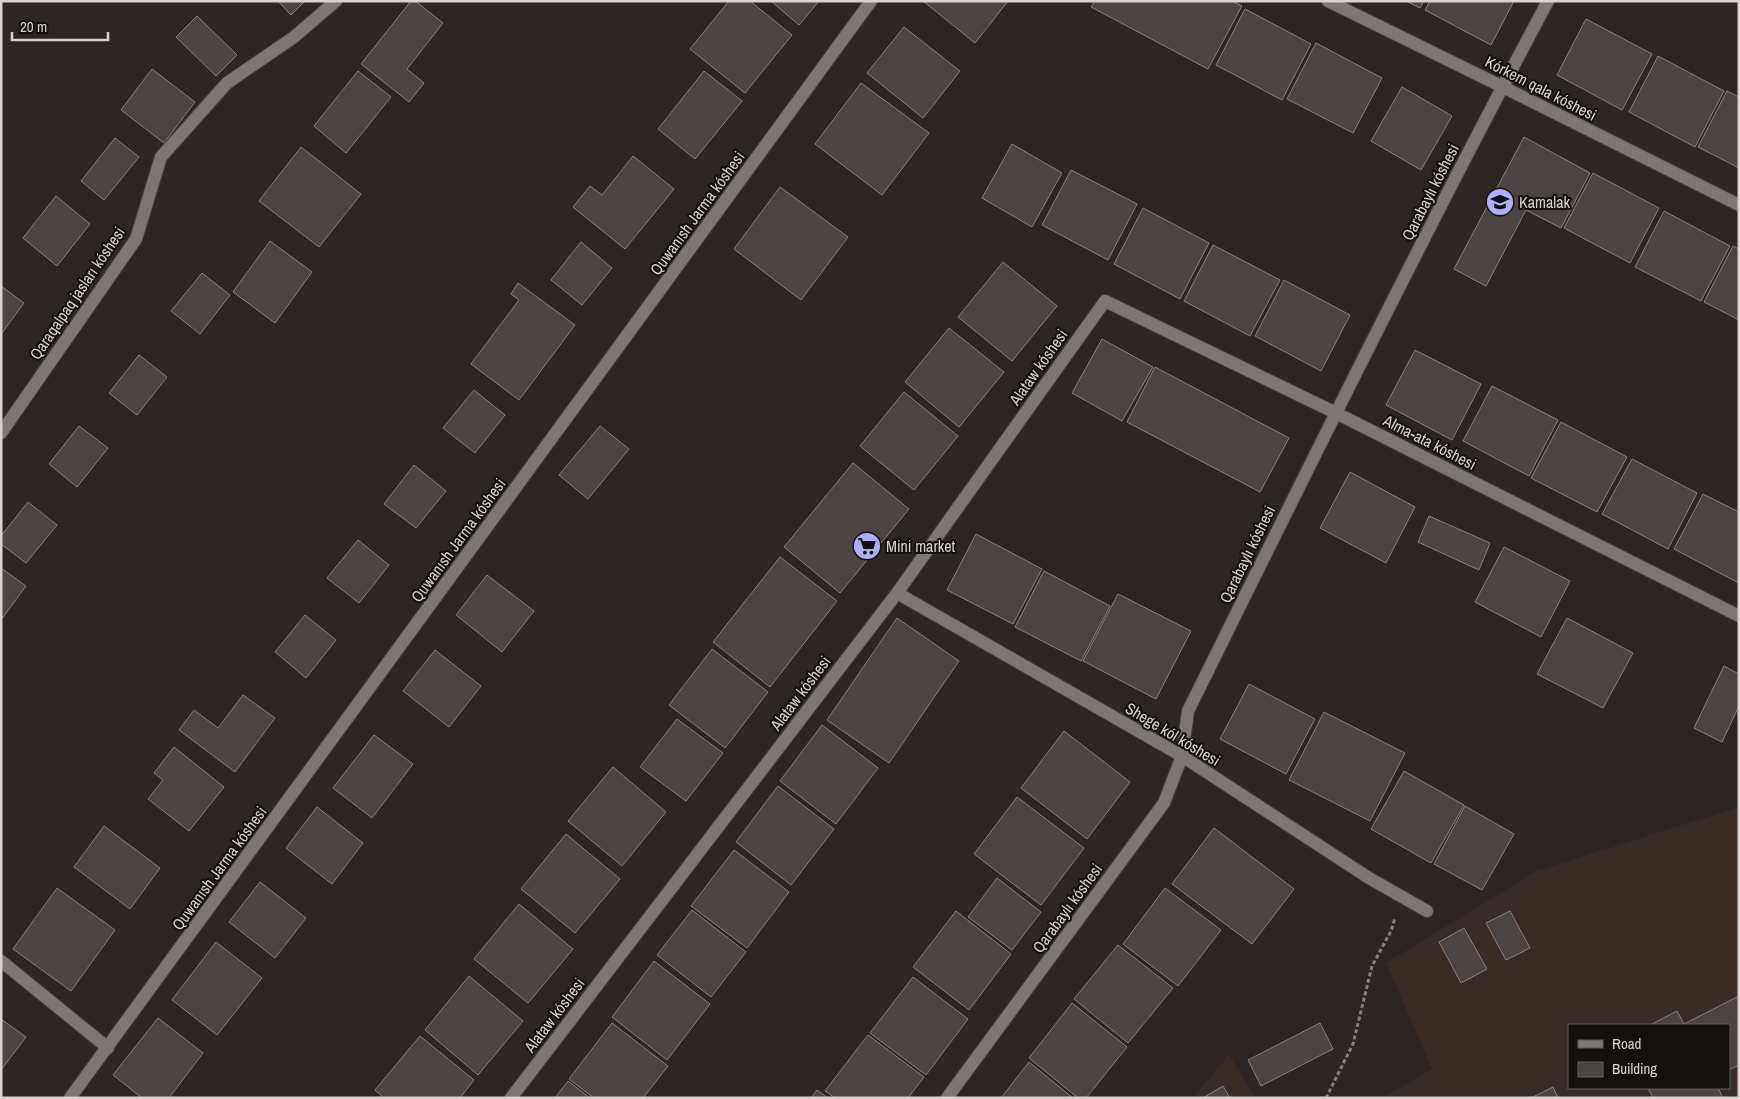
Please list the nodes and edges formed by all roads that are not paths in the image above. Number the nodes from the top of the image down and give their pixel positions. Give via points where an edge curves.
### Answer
1 (336, 1) edge
2 (871, 1) edge
3 (1328, 1) edge
4 (1548, 1) edge
5 (1503, 87) junction
6 (1739, 206) edge
7 (1105, 301) joint
8 (1336, 413) junction
9 (1, 433) edge
10 (897, 593) junction
11 (1739, 616) edge
12 (1182, 756) junction
13 (1427, 911) dead end
14 (1, 962) edge
15 (108, 1048) junction
16 (70, 1098) edge
17 (511, 1098) edge
18 (947, 1098) edge

1 - 9 street, Qaraqalpaq jasları kóshesi via 294,36 227,83 161,157 136,239
2 - 15 street, Quwanısh Jarma kóshesi
3 - 5 street, Kórkem qala kóshesi
4 - 5 street, Qarabaylı kóshesi
5 - 6 street, Kórkem qala kóshesi
5 - 8 street, Qarabaylı kóshesi
7 - 8 street, Alma-ata kóshesi
7 - 10 street, Alataw kóshesi
8 - 11 street, Alma-ata kóshesi
8 - 12 street, Qarabaylı kóshesi via 1188,711
10 - 12 street, Shege kól kóshesi
10 - 17 street, Alataw kóshesi
12 - 13 street, Shege kól kóshesi via 1369,878
12 - 18 street, Qarabaylı kóshesi via 1164,803
14 - 15 street
15 - 16 street, Quwanısh Jarma kóshesi

